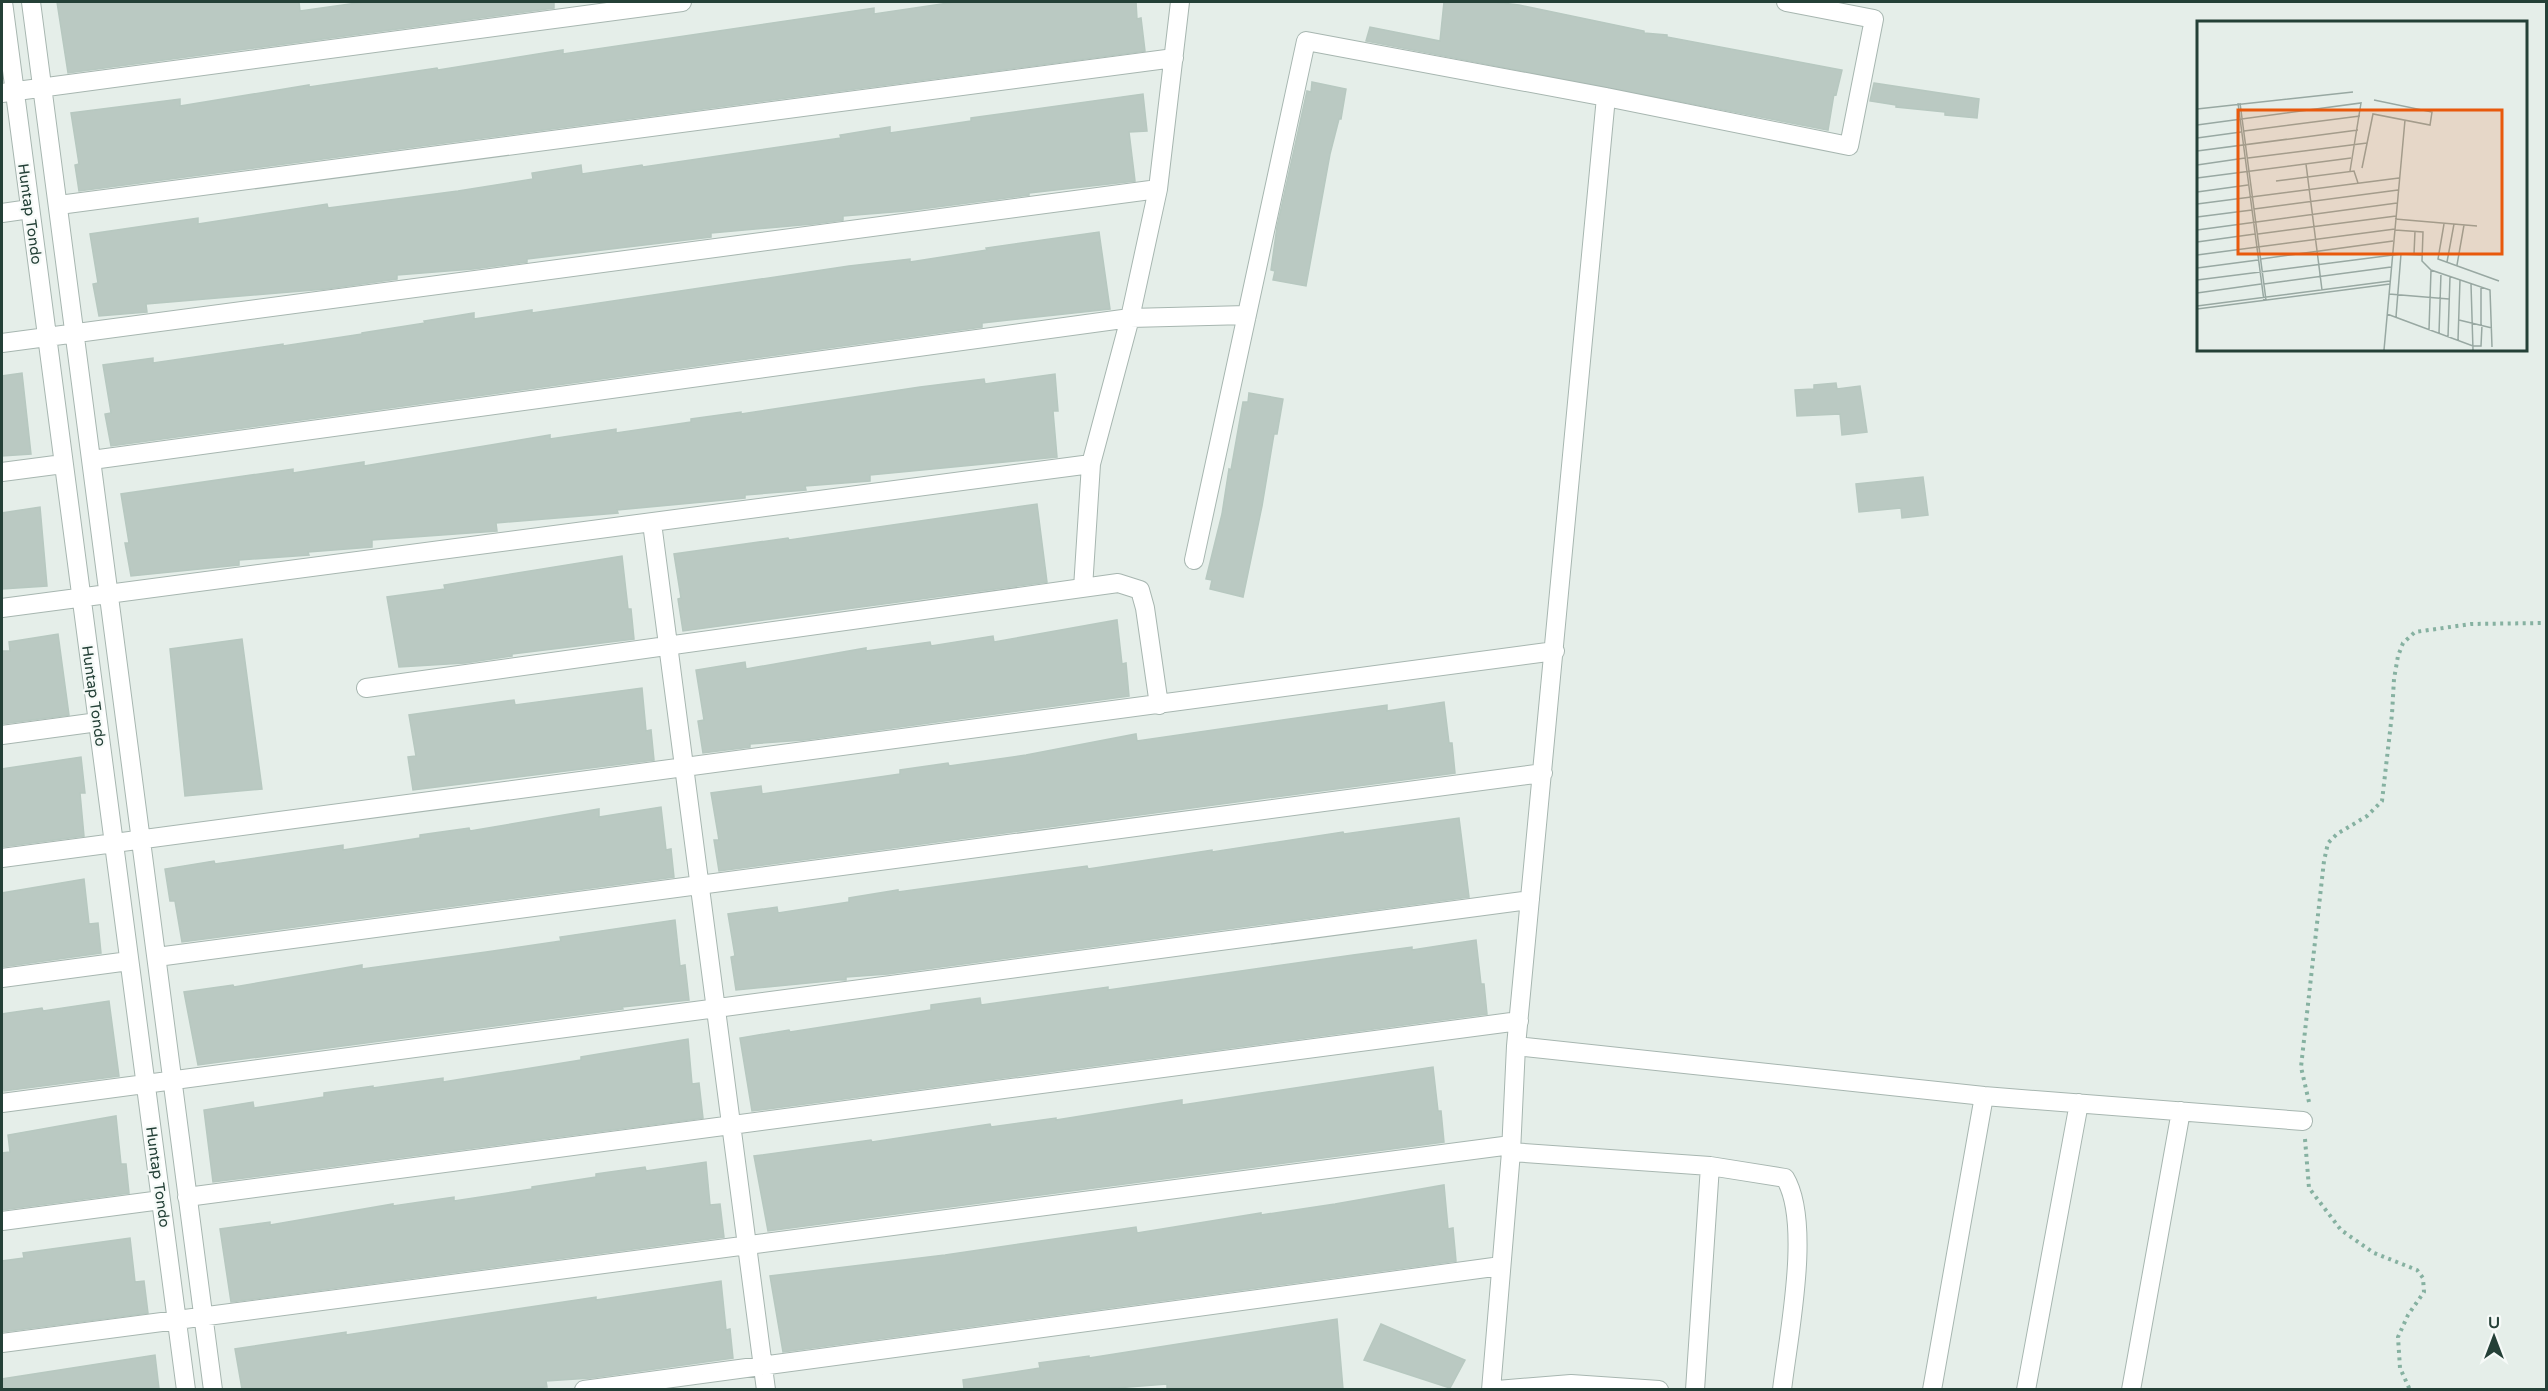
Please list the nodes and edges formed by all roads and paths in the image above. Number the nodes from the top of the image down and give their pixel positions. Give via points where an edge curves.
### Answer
1 (3, 2) edge
2 (31, 2) edge
3 (682, 2) edge
4 (1180, 2) edge
5 (1786, 2) edge
6 (1174, 58) junction
7 (44, 87) junction
8 (8, 92) edge
9 (1606, 96) junction
10 (1158, 189) junction
11 (59, 205) junction
12 (30, 209) junction
13 (2, 213) edge
14 (1247, 315) junction
15 (1130, 318) junction
16 (75, 333) junction
17 (47, 337) junction
18 (2, 343) edge
19 (92, 460) junction
20 (63, 464) junction
21 (1091, 464) junction
22 (2, 472) edge
23 (652, 523) junction
24 (1194, 560) dead end
25 (1083, 588) junction
26 (109, 594) junction
27 (81, 598) junction
28 (2, 608) edge
29 (2547, 622) edge
30 (668, 646) junction
31 (1555, 651) junction
32 (366, 688) dead end
33 (1159, 705) junction
34 (98, 722) junction
35 (2, 735) edge
36 (684, 768) junction
37 (1543, 773) junction
38 (141, 840) junction
39 (114, 843) junction
40 (2, 858) edge
41 (699, 885) junction
42 (1530, 900) junction
43 (157, 957) junction
44 (129, 961) junction
45 (2, 978) edge
46 (716, 1008) junction
47 (1519, 1021) junction
48 (1516, 1046) junction
49 (172, 1080) junction
50 (146, 1083) junction
51 (1984, 1096) junction
52 (2, 1102) edge
53 (2079, 1103) junction
54 (2181, 1111) junction
55 (2303, 1121) junction
56 (731, 1126) junction
57 (1511, 1149) junction
58 (1710, 1166) junction
59 (187, 1197) junction
60 (161, 1200) junction
61 (2, 1221) edge
62 (747, 1245) junction
63 (1501, 1266) junction
64 (203, 1317) junction
65 (177, 1320) junction
66 (2, 1344) edge
67 (763, 1366) junction
68 (1570, 1387) edge
69 (186, 1389) edge
70 (213, 1389) edge
71 (584, 1389) edge
72 (766, 1389) edge
73 (1491, 1389) edge
74 (1497, 1389) edge
75 (1659, 1389) edge
76 (1695, 1389) edge
77 (1782, 1389) edge
78 (1932, 1389) edge
79 (2026, 1389) edge
80 (2131, 1389) edge
81 (2410, 1389) edge

1 - 8 street, Huntap Tondo
2 - 7 street
3 - 7 street
4 - 6 street
5 - 9 street via 1874,19 1849,146
6 - 10 street
6 - 11 street
7 - 8 street
7 - 11 street
8 - 12 street, Huntap Tondo
9 - 14 street via 1306,41
9 - 31 street
10 - 15 street
10 - 16 street
11 - 16 street
12 - 13 street
12 - 17 street, Huntap Tondo
14 - 15 street
14 - 24 street
15 - 19 street
15 - 21 street
16 - 17 street
16 - 19 street
17 - 18 street
17 - 20 street, Huntap Tondo
19 - 26 street
20 - 22 street
20 - 27 street, Huntap Tondo
21 - 23 street
21 - 25 street
23 - 26 street
23 - 30 street
25 - 30 street
25 - 33 street via 1118,583 1140,590
26 - 27 street
26 - 38 street
27 - 28 street
27 - 34 street, Huntap Tondo
29 - 55 path via 2471,624 2426,630 2415,632 2403,643 2394,679 2382,801 2328,843 2324,861 2301,1067 2309,1102
30 - 32 street
30 - 36 street
31 - 33 street
31 - 37 street
33 - 36 street
34 - 35 street
34 - 39 street, Huntap Tondo
36 - 38 street
36 - 41 street
37 - 41 street
37 - 42 street
38 - 39 street
38 - 43 street
39 - 40 street
39 - 44 street, Huntap Tondo
41 - 43 street
41 - 46 street
42 - 46 street
42 - 47 street
43 - 49 street
44 - 45 street
44 - 50 street, Huntap Tondo
46 - 49 street
46 - 56 street
47 - 48 street
47 - 56 street
48 - 51 street
48 - 57 street
49 - 50 street
49 - 59 street
50 - 52 street
50 - 60 street, Huntap Tondo
51 - 53 street
51 - 78 street
53 - 54 street
53 - 79 street
54 - 55 street
54 - 80 street
55 - 81 path via 2309,1188 2341,1230 2391,1261 2417,1270 2423,1278 2424,1292 2398,1337 2400,1368
56 - 59 street
56 - 62 street
57 - 58 street
57 - 62 street
57 - 63 street
58 - 76 street
58 - 77 street via 1785,1178 1792,1196 1799,1244
59 - 64 street
60 - 61 street
60 - 65 street, Huntap Tondo
62 - 64 street
62 - 67 street
63 - 67 street
63 - 73 street
64 - 65 street
64 - 70 street
65 - 66 street
65 - 69 street, Huntap Tondo
67 - 71 street
67 - 72 street
68 - 74 street
68 - 75 street

